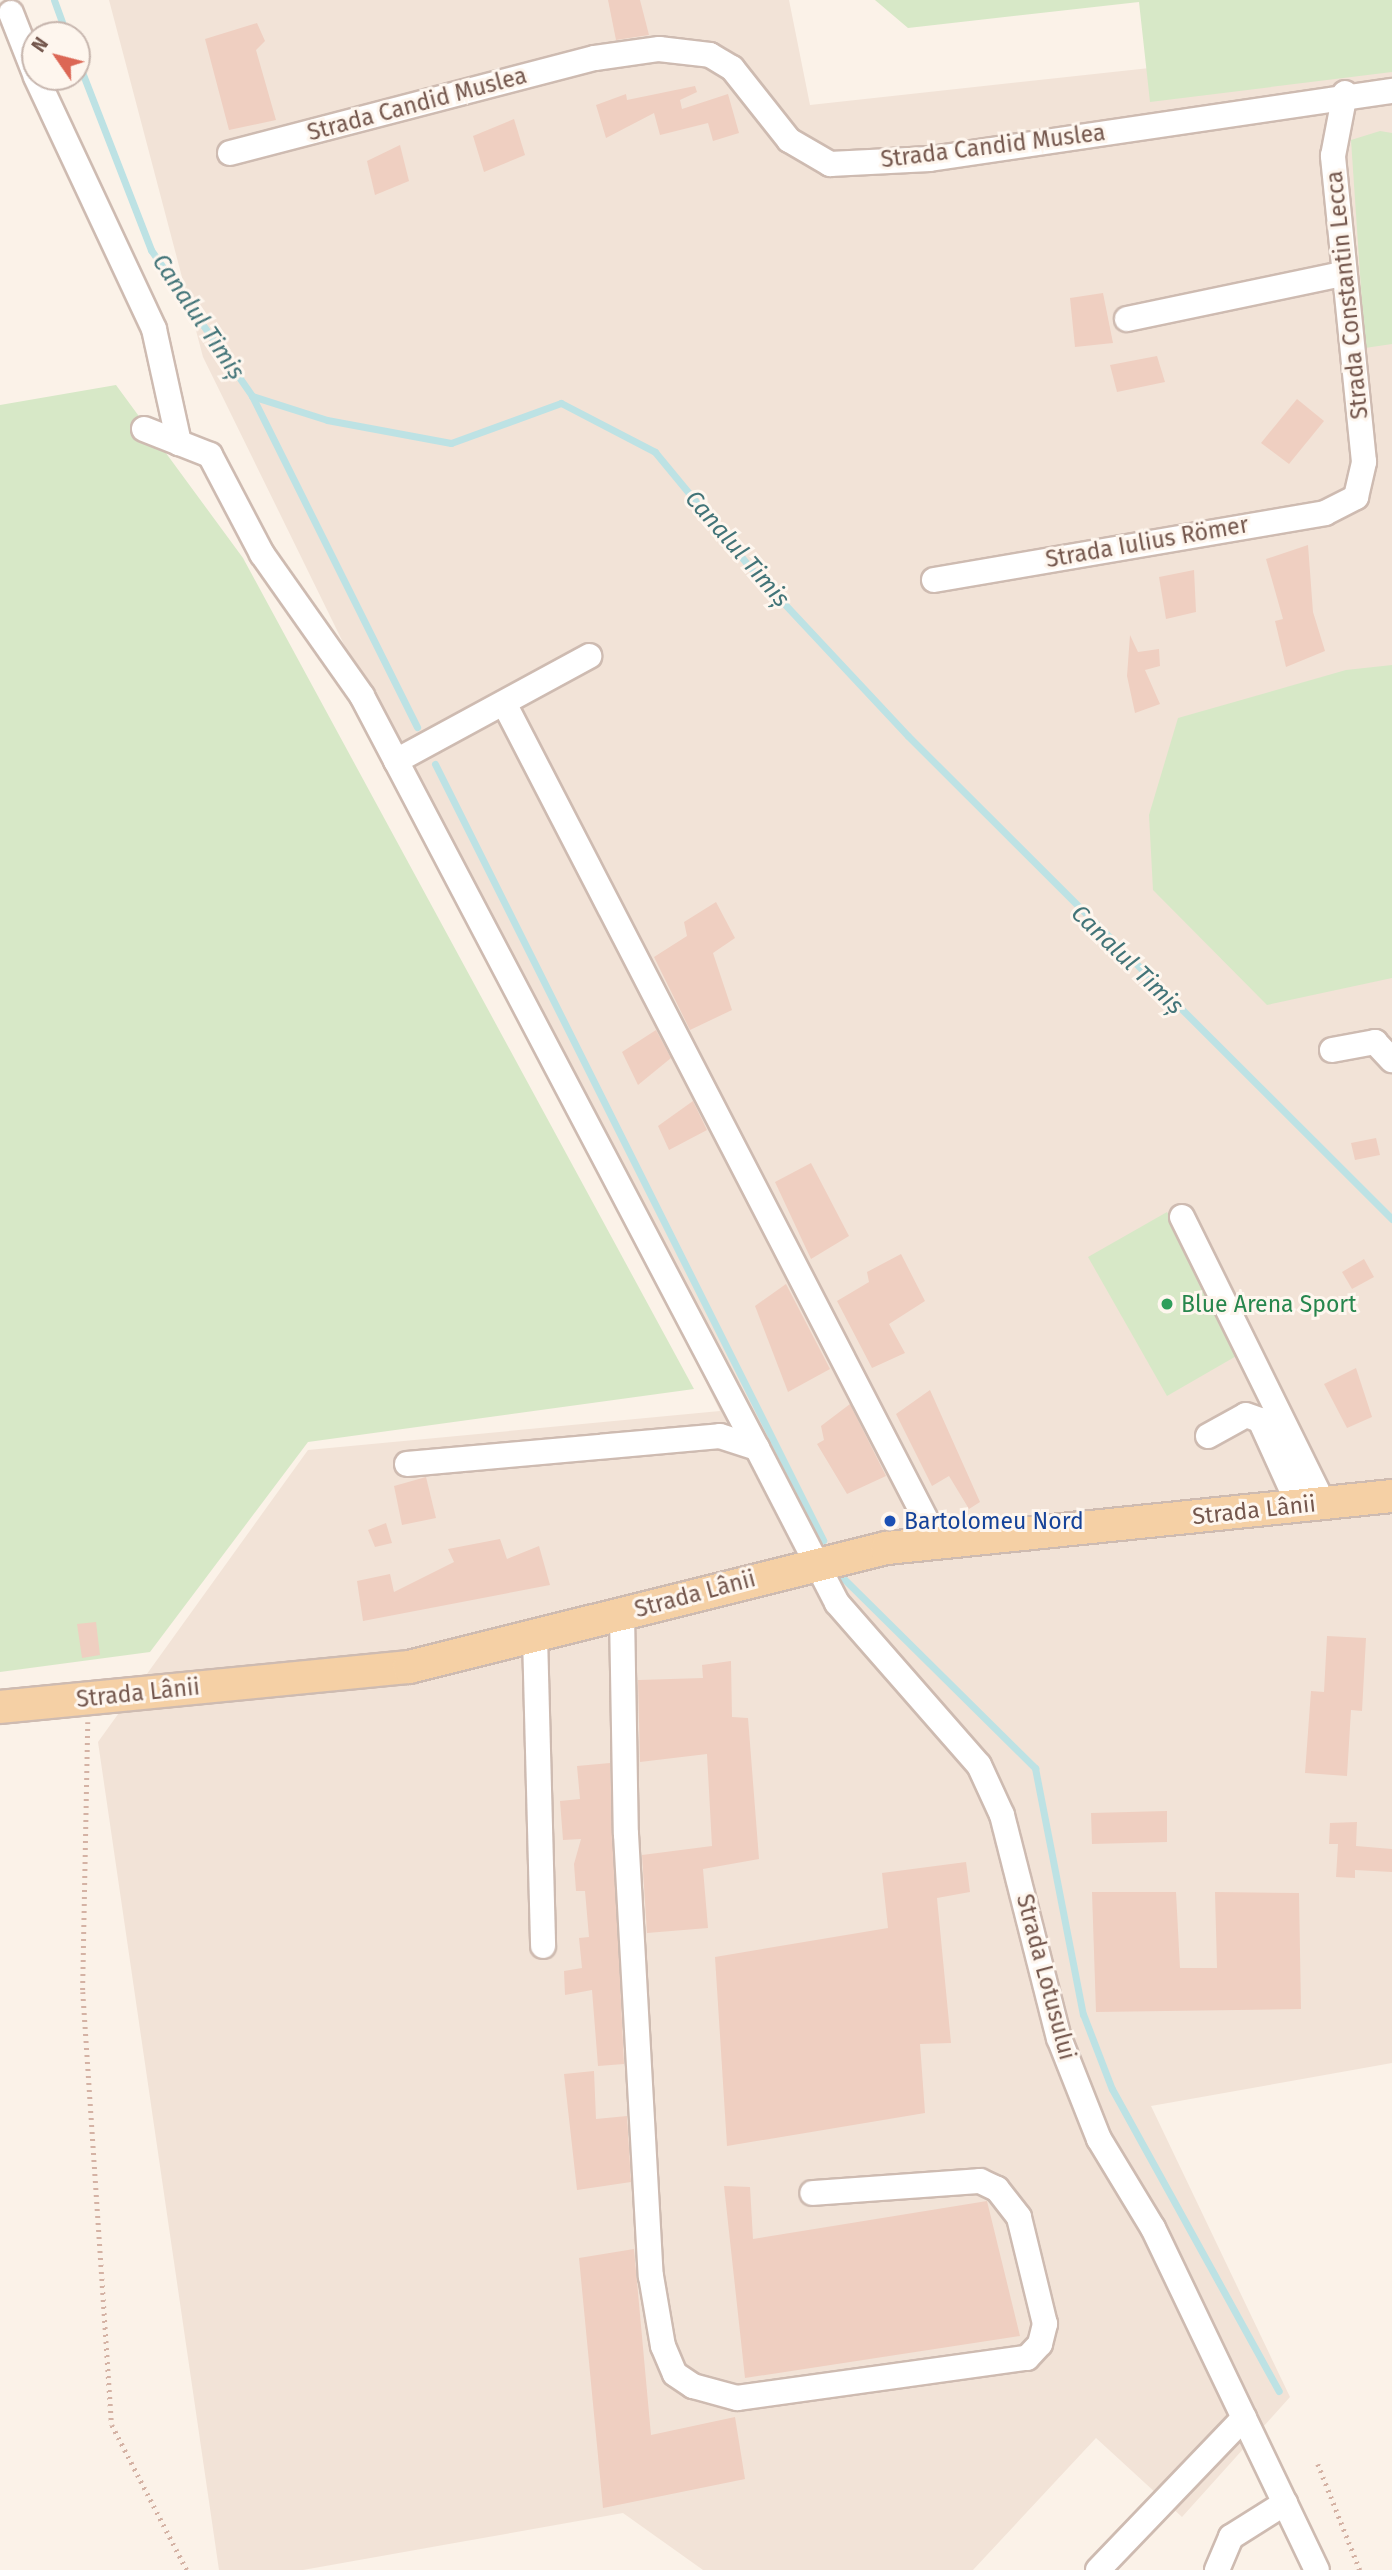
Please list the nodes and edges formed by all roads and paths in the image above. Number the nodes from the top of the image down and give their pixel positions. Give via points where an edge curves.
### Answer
1 (11, 13) dead end
2 (21, 38) edge
3 (43, 91) edge
4 (1392, 91) edge
5 (1345, 93) junction
6 (230, 153) dead end
7 (1343, 274) junction
8 (1127, 319) dead end
9 (144, 429) dead end
10 (179, 443) junction
11 (1356, 497) joint
12 (934, 580) dead end
13 (589, 656) dead end
14 (505, 705) junction
15 (396, 761) junction
16 (1332, 1050) dead end
17 (1392, 1059) edge
18 (1182, 1217) dead end
19 (1208, 1436) dead end
20 (757, 1448) junction
21 (407, 1464) dead end
22 (1392, 1496) edge
23 (1311, 1504) junction
24 (937, 1541) junction
25 (815, 1562) junction
26 (622, 1614) junction
27 (535, 1636) junction
28 (88, 1698) junction
29 (0, 1707) edge
30 (543, 1947) dead end
31 (812, 2193) dead end
32 (1244, 2418) junction
33 (1318, 2464) dead end
34 (1285, 2503) junction
35 (187, 2570) edge
36 (1098, 2570) edge
37 (1217, 2570) edge
38 (1317, 2570) edge
39 (1360, 2570) edge

1 - 2 street
3 - 10 street via 154,329
4 - 5 street, Strada Candid Muslea
5 - 6 street, Strada Candid Muslea via 930,159 830,164 789,140 732,68 710,55 659,49 595,58
5 - 7 street, Strada Constantin Lecca via 1333,156
7 - 8 street
7 - 11 street, Strada Constantin Lecca via 1364,462
9 - 10 street, Strada Lotusului
10 - 15 street, Strada Lotusului via 210,455 262,554 362,696
11 - 12 street, Strada Iulius Römer via 1325,513
13 - 14 street
14 - 15 street
14 - 24 street
15 - 20 street, Strada Lotusului
16 - 17 street via 1375,1042
18 - 23 street
19 - 23 street via 1246,1415 1260,1420
20 - 21 street via 720,1436
20 - 25 street, Strada Lotusului
22 - 23 main road, Strada Lânii
23 - 24 main road, Strada Lânii
24 - 25 main road, Strada Lânii
25 - 26 main road, Strada Lânii
25 - 32 street, Strada Lotusului via 871,1648 979,1765 1002,1815 1059,2038 1099,2139 1153,2228
26 - 27 main road, Strada Lânii
26 - 31 street via 626,1834 651,2276 663,2346 675,2374 693,2386 737,2398 1027,2358 1041,2344 1045,2324 1019,2217 997,2189 980,2181
27 - 28 main road, Strada Lânii via 409,1667
27 - 30 street
28 - 29 main road, Strada Lânii
28 - 35 path via 83,1992 112,2425
32 - 34 street, Strada Lotusului
32 - 36 street
33 - 39 path
34 - 37 street via 1231,2537
34 - 38 street, Strada Lotusului

